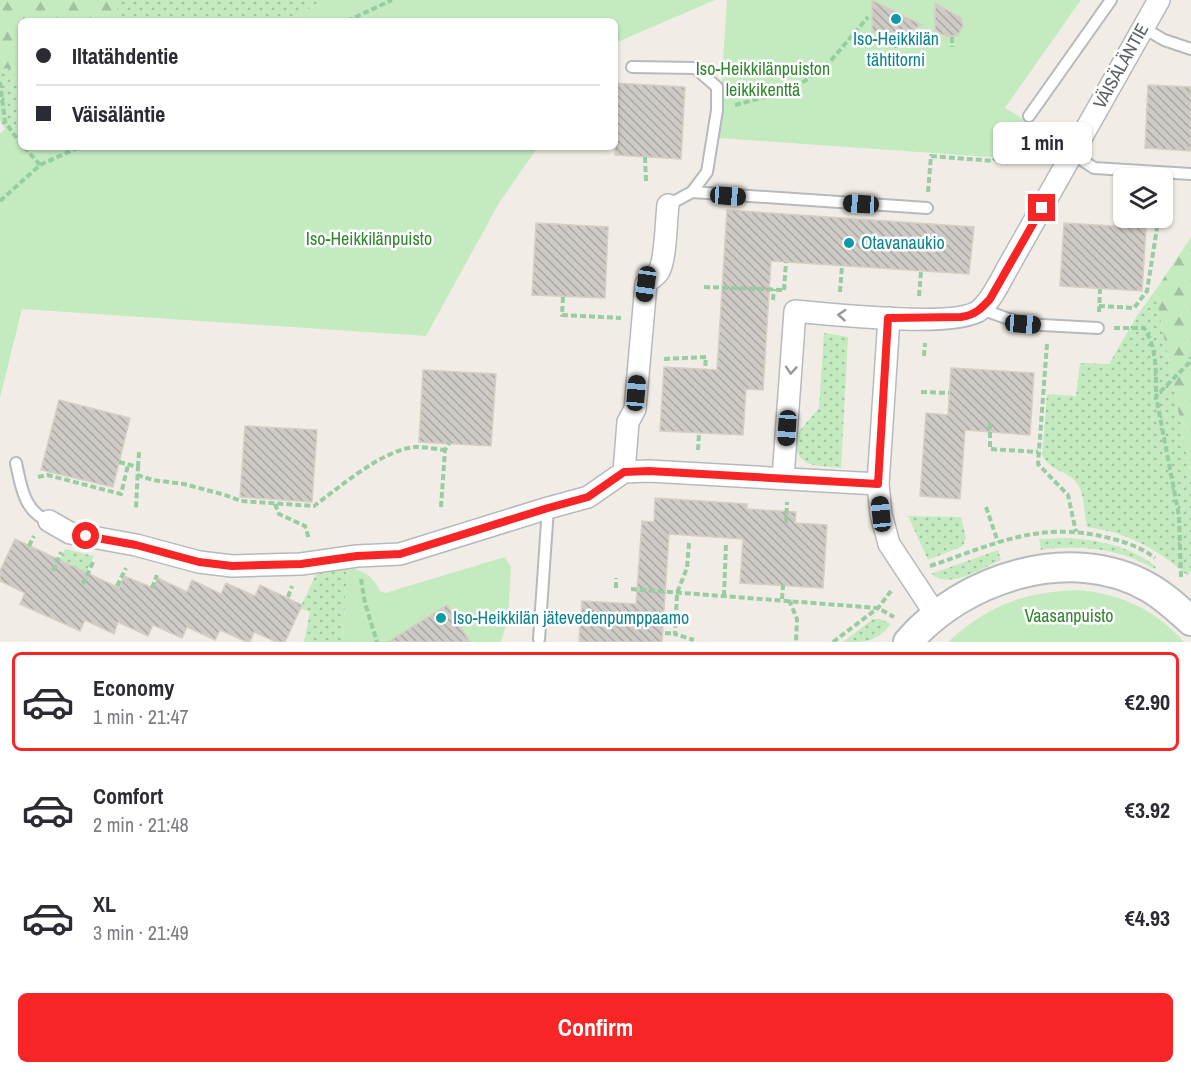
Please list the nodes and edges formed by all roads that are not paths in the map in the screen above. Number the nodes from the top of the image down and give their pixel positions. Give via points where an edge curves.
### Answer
1 (1111, 0) edge
2 (1159, 0) edge
3 (1142, 27) junction
4 (1191, 49) edge
5 (632, 67) dead end
6 (1029, 116) road end
7 (1073, 154) junction
8 (1191, 174) edge
9 (692, 192) junction
10 (668, 205) joint
11 (927, 208) road end
12 (981, 309) junction
13 (888, 318) junction
14 (1098, 328) road end
15 (16, 463) dead end
16 (624, 472) junction
17 (783, 478) junction
18 (878, 484) junction
19 (548, 508) junction
20 (49, 521) joint
21 (936, 615) junction
22 (1191, 621) edge
23 (539, 639) dead end
24 (908, 642) edge

1 - 6 lane
2 - 3 street, VÄISÄLÄNTIE
3 - 4 lane
3 - 7 street, VÄISÄLÄNTIE
5 - 9 lane via 695,68 717,87 706,172
7 - 8 lane via 1094,168
7 - 12 street, VÄISÄLÄNTIE
9 - 10 lane
9 - 11 lane
10 - 16 street via 662,264 658,274 646,284 635,409 628,422
12 - 13 street via 961,317
12 - 14 lane via 1023,324
13 -> 17 street via 795,311
13 - 18 street
15 - 20 lane via 23,496 39,517
16 - 17 street
16 - 19 street via 588,497
17 - 18 street
18 - 21 street via 889,544
19 - 20 street via 400,554 232,566 70,533
19 - 23 lane
21 - 22 street via 995,582 1066,568 1102,571 1147,587
21 - 24 street

